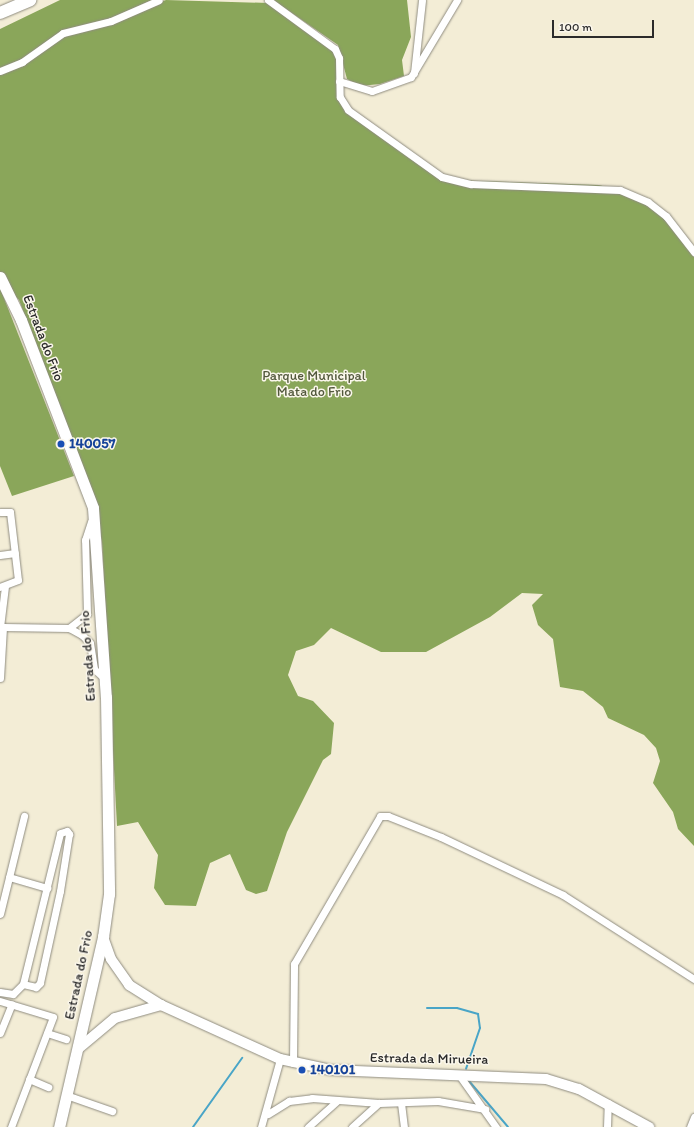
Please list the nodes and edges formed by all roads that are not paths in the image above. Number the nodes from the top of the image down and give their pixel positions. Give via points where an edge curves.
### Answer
1 (30, 0) edge
2 (159, 0) edge
3 (268, 0) edge
4 (422, 0) edge
5 (457, 0) edge
6 (16, 7) junction
7 (0, 13) edge
8 (0, 18) edge
9 (0, 71) edge
10 (414, 74) junction
11 (339, 81) junction
12 (694, 252) edge
13 (0, 277) edge
14 (0, 512) edge
15 (93, 514) junction
16 (15, 553) junction
17 (0, 555) edge
18 (2, 587) edge
19 (1, 627) edge
20 (69, 628) junction
21 (0, 678) edge
22 (104, 678) junction
23 (24, 816) dead end
24 (9, 877) junction
25 (47, 888) junction
26 (0, 914) edge
27 (103, 937) junction
28 (694, 979) edge
29 (23, 984) junction
30 (0, 992) edge
31 (0, 1001) edge
32 (12, 1004) junction
33 (161, 1005) junction
34 (47, 1032) junction
35 (0, 1033) edge
36 (66, 1039) dead end
37 (78, 1049) junction
38 (280, 1059) junction
39 (293, 1063) junction
40 (459, 1075) junction
41 (29, 1079) junction
42 (48, 1087) dead end
43 (66, 1095) junction
44 (338, 1100) junction
45 (380, 1103) junction
46 (401, 1103) junction
47 (608, 1103) junction
48 (485, 1109) junction
49 (112, 1111) dead end
50 (268, 1114) junction
51 (694, 1117) edge
52 (59, 1126) edge
53 (11, 1127) edge
54 (261, 1127) edge
55 (308, 1127) edge
56 (352, 1127) edge
57 (404, 1127) edge
58 (496, 1127) edge
59 (607, 1127) edge
60 (649, 1127) edge
61 (690, 1127) edge

1 - 6 highway
2 - 9 street via 111,21 63,34 22,62
3 - 11 street via 335,49
4 - 10 street
5 - 10 street
6 - 7 highway
6 - 8 highway
10 - 11 street via 392,87 372,91
11 - 12 street via 340,97 348,110 442,177 471,184 620,190 648,202 666,216
13 - 15 main road, Estrada do Frio via 21,320
14 - 16 street via 10,512
15 - 20 street via 86,540 87,614
15 - 22 main road, Estrada do Frio
16 - 17 street
16 - 18 street via 18,580
18 - 19 street
19 - 20 street
19 - 21 street
20 - 22 street via 90,643 94,668
22 - 27 main road, Estrada do Frio via 110,835
23 - 24 street
24 - 25 street
24 - 26 street
25 - 29 street
25 - 29 street via 60,832 67,831 60,891 40,983 36,986
27 - 33 main road, Estrada da Mirueira via 122,977
27 - 37 main road, Estrada do Frio
28 - 39 street via 557,892 441,837 388,816 380,816 294,964
29 - 30 street via 13,994
31 - 32 street
32 - 34 street via 53,1017
32 - 35 street
33 - 37 main road via 115,1018
33 - 38 main road, Estrada da Mirueira
34 - 36 street
34 - 41 street
37 - 43 main road
38 - 39 main road, Estrada da Mirueira
38 - 50 street
39 - 40 main road, Estrada da Mirueira via 338,1071
40 - 47 main road, Estrada da Mirueira via 546,1079 579,1089
40 - 48 street
41 - 42 street
41 - 53 street
43 - 49 street
43 - 52 main road
44 - 45 street
44 - 50 street via 296,1099
44 - 55 street
45 - 46 street
45 - 56 street
46 - 48 street via 438,1102
46 - 57 street
47 - 59 street
47 - 60 main road, Estrada da Mirueira
48 - 58 street
50 - 54 street
51 - 61 street

